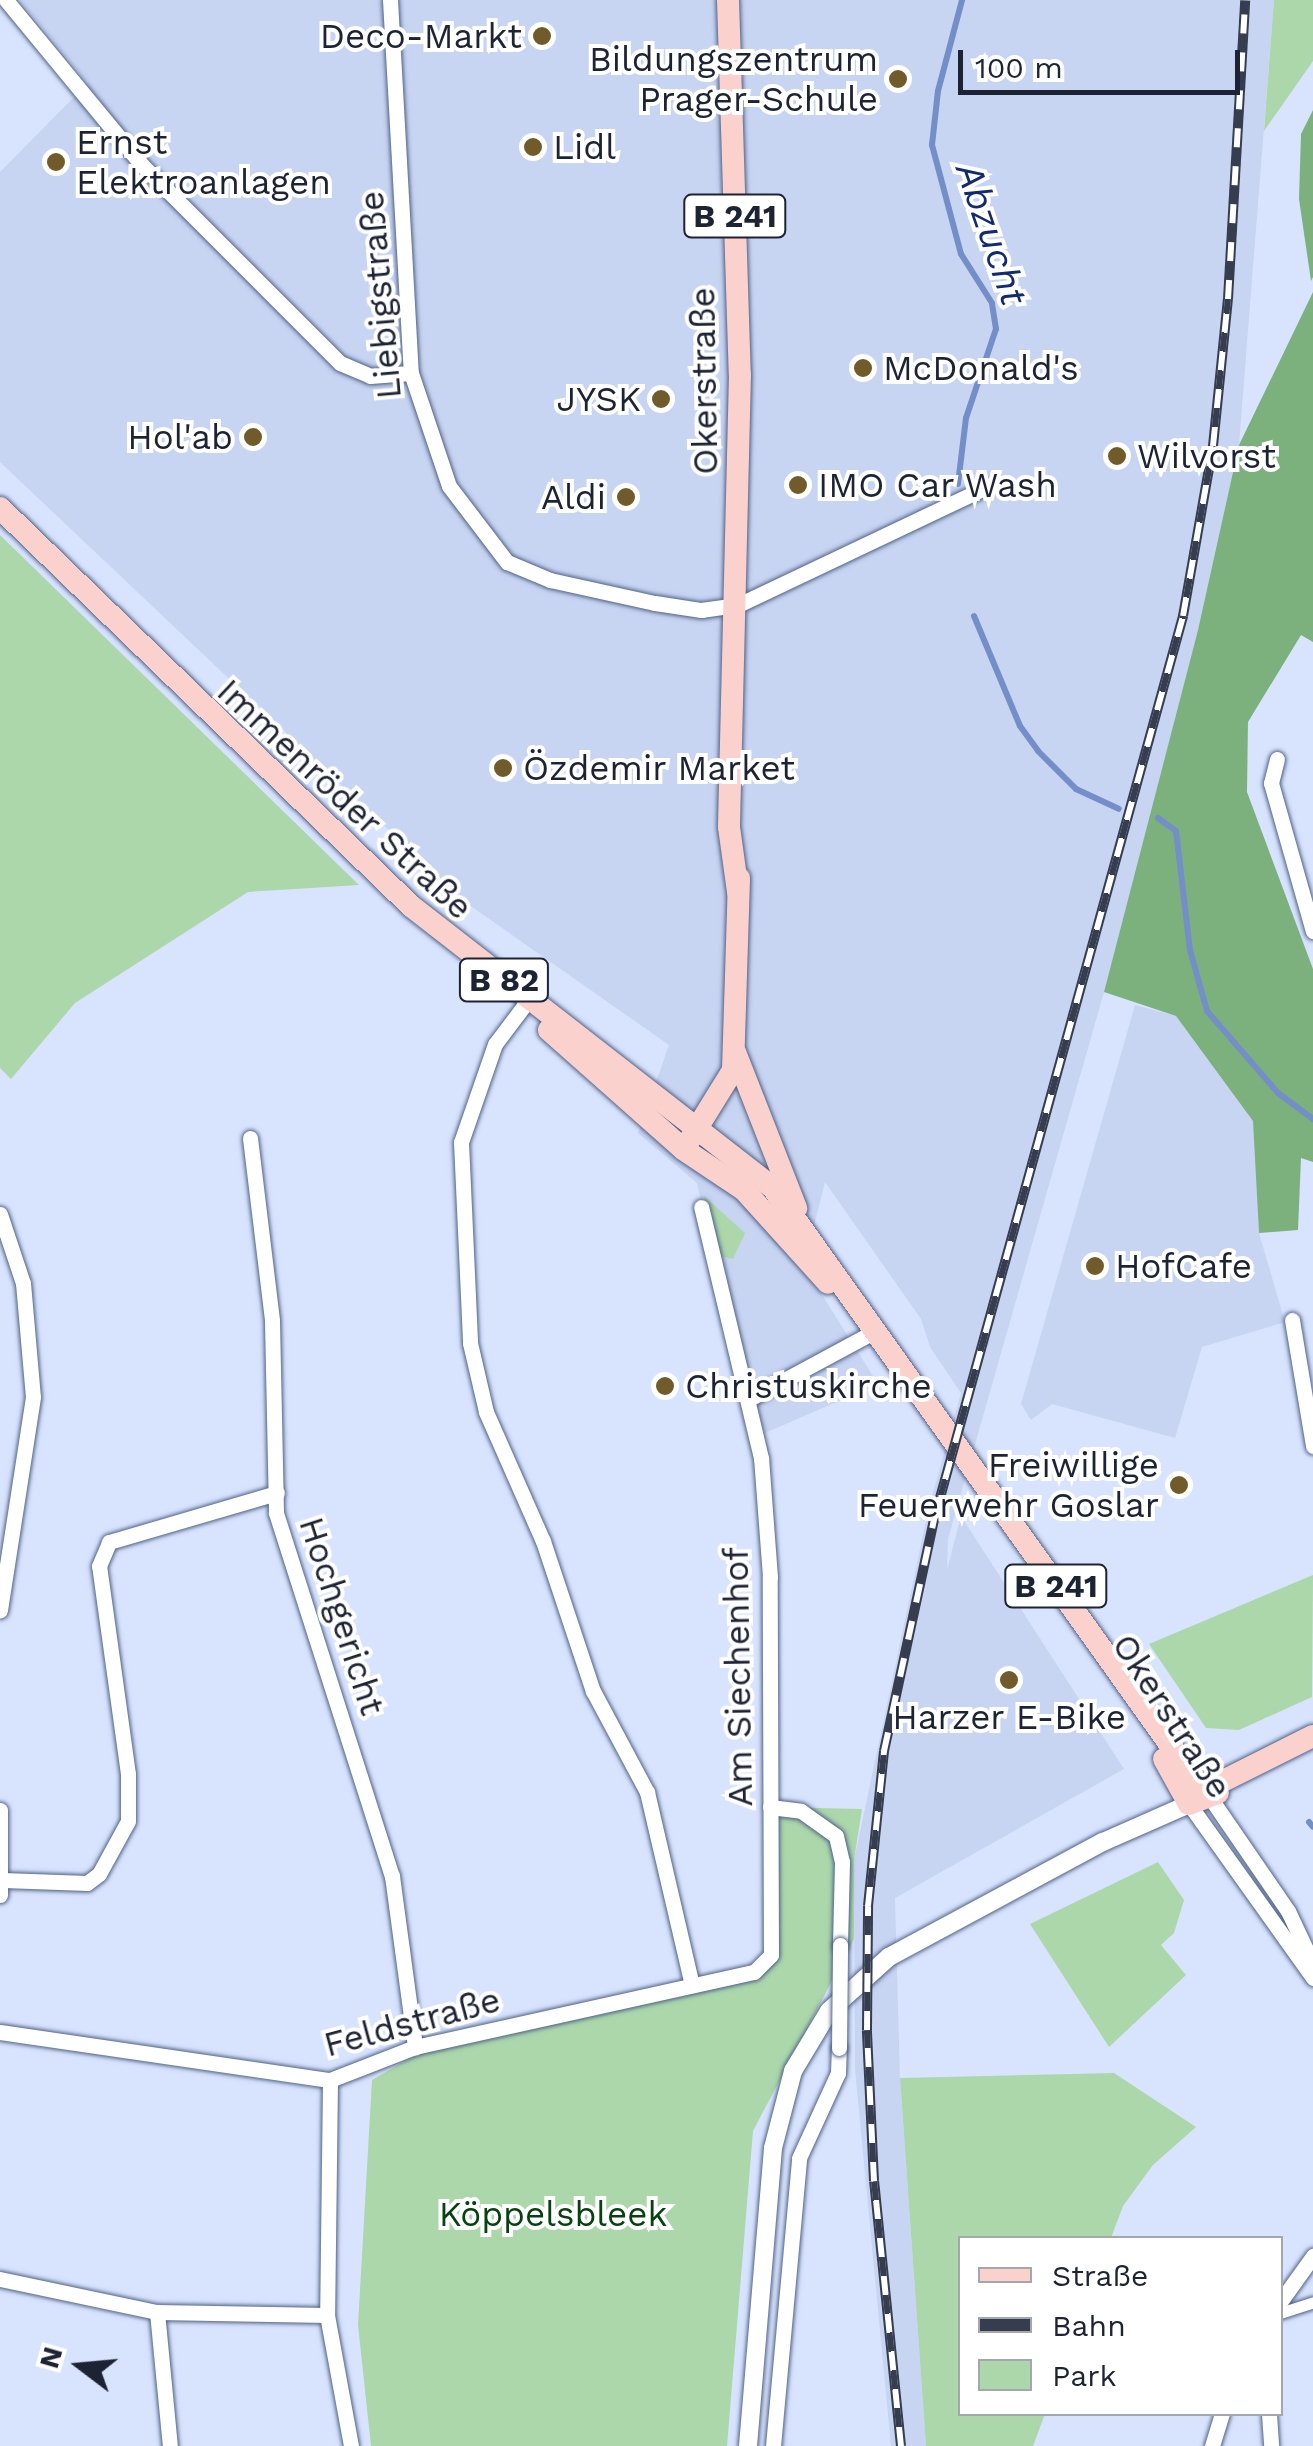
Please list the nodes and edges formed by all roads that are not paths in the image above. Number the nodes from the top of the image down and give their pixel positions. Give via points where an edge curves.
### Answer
1 (6, 0) edge
2 (390, 0) edge
3 (728, 0) edge
4 (411, 373) junction
5 (989, 486) dead end
6 (0, 508) edge
7 (738, 605) junction
8 (154, 662) junction
9 (1276, 759) dead end
10 (1313, 931) edge
11 (523, 1006) junction
12 (734, 1046) junction
13 (693, 1124) junction
14 (250, 1138) dead end
15 (678, 1145) junction
16 (701, 1207) dead end
17 (0, 1214) edge
18 (800, 1221) junction
19 (1292, 1320) dead end
20 (868, 1335) junction
21 (909, 1384) junction
22 (750, 1400) junction
23 (1313, 1446) edge
24 (277, 1493) junction
25 (0, 1610) edge
26 (1313, 1736) edge
27 (1196, 1797) junction
28 (770, 1806) junction
29 (0, 1810) edge
30 (2, 1888) edge
31 (770, 1955) joint
32 (1313, 1964) edge
33 (1313, 1978) edge
34 (692, 1985) junction
35 (0, 2032) edge
36 (415, 2048) junction
37 (330, 2080) junction
38 (1313, 2256) edge
39 (0, 2279) edge
40 (1283, 2298) edge
41 (1313, 2302) edge
42 (157, 2312) junction
43 (1283, 2312) edge
44 (327, 2316) junction
45 (1221, 2416) edge
46 (1270, 2416) edge
47 (170, 2446) edge
48 (351, 2446) edge
49 (748, 2446) edge
50 (772, 2446) edge
51 (1212, 2446) edge
52 (1272, 2446) edge

1 - 4 street via 141,164 340,363 370,376
2 - 4 street, Liebigstraße
3 - 7 main road, Okerstraße / B 241 via 740,374
4 - 7 street, Liebigstraße via 449,486 507,562 550,580 655,603 701,610
5 - 7 street
6 - 8 main road, Immenröder Straße / B 82
7 - 12 main road, Okerstraße / B 82 via 733,762 743,783
8 - 11 main road, Immenröder Straße / B 82 via 372,882
8 - 13 main road, Immenröder Straße / B 82 via 410,906
9 - 10 street via 1271,783
11 - 15 main road, Immenröder Straße / B 82
11 - 34 street via 495,1044 462,1142 470,1343 486,1412 543,1541 593,1691 647,1792
12 - 13 main road, Okerstraße / B 82 via 716,1094
12 - 18 main road, B 82
13 - 15 main road, B 82
13 - 18 main road, B 82 via 772,1188
14 - 24 street, Hochgericht via 272,1321
15 - 20 main road, Okerstraße / B 82 via 744,1190 797,1243
16 - 22 street, Am Siechenhof
17 - 25 street via 23,1283 33,1397
18 - 21 main road, Okerstraße / B 82
19 - 23 street
20 - 21 main road, Okerstraße / B 82
20 - 22 street
21 - 27 main road, Okerstraße / B 241
22 - 28 street, Am Siechenhof via 770,1577
24 - 30 street via 109,1542 98,1566 128,1774 128,1821 99,1874 86,1883
24 - 36 street, Hochgericht via 276,1513 392,1876
26 - 27 main road via 1274,1756 1254,1778
27 - 32 street, Okerstraße via 1288,1911
27 - 33 street, Okerstraße
27 - 49 street via 1112,1829 1067,1861 890,1956 854,1985 808,2042 772,2148
28 - 31 street, Am Siechenhof
28 - 50 street, bridge via 801,1811 836,1836 842,1862 838,2073 800,2158
29 - 30 street
31 - 34 street, Feldstraße via 754,1972
34 - 36 street, Feldstraße
35 - 37 street, Feldstraße
36 - 37 street, Feldstraße
37 - 44 street
38 - 40 street
39 - 42 street
41 - 43 street
42 - 44 street
42 - 47 street
44 - 48 street
45 - 51 street
46 - 52 street

